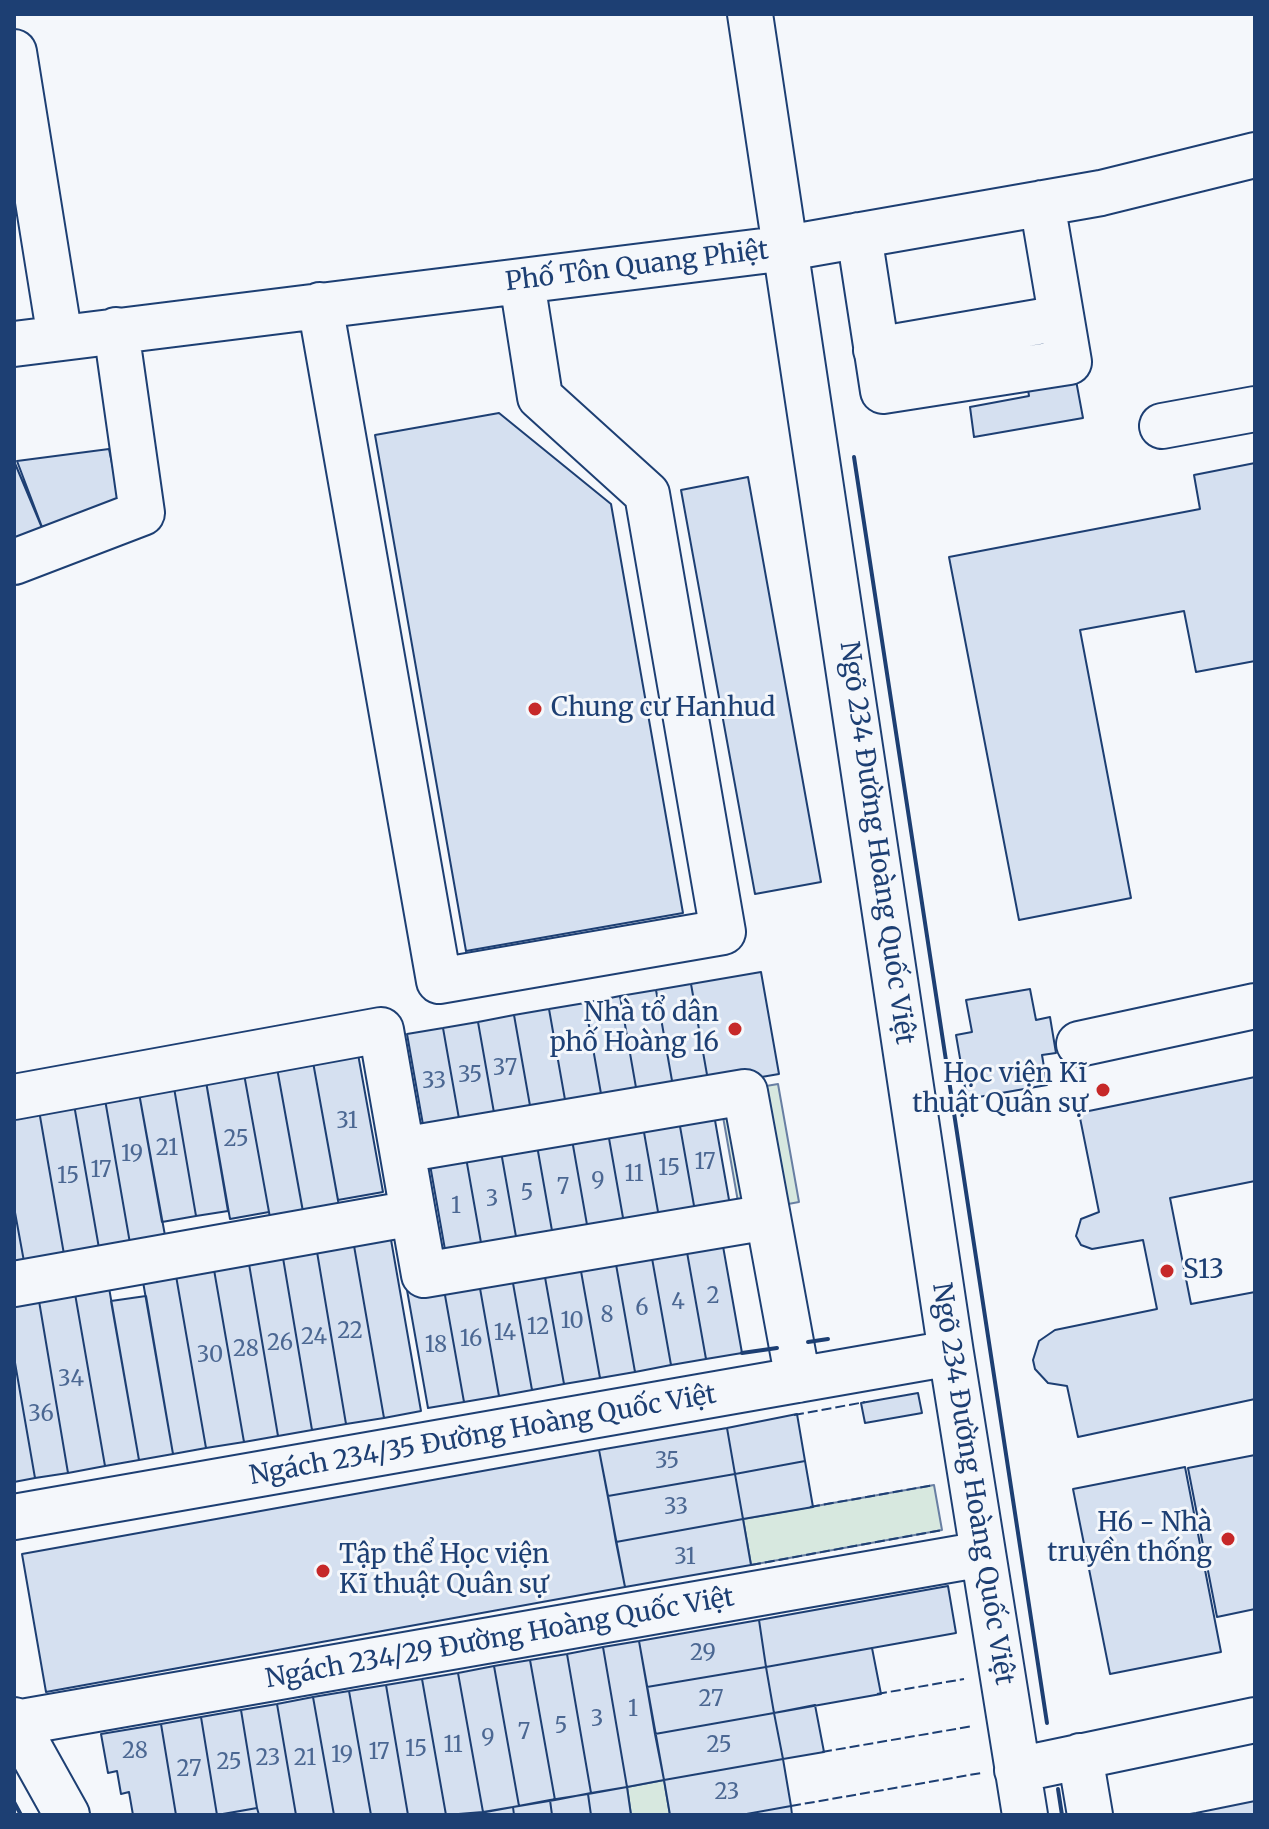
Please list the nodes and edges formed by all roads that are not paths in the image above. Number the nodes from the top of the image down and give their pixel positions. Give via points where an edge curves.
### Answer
1 (750, 14) edge
2 (14, 52) edge
3 (1255, 155) edge
4 (1042, 203) junction
5 (859, 235) junction
6 (787, 248) junction
7 (522, 282) junction
8 (320, 305) junction
9 (116, 330) junction
10 (60, 338) junction
11 (14, 344) edge
12 (1255, 409) edge
13 (1162, 426) dead end
14 (14, 562) edge
15 (1255, 1006) edge
16 (1079, 1044) dead end
17 (14, 1097) edge
18 (402, 1150) junction
19 (413, 1213) junction
20 (768, 1217) junction
21 (14, 1284) edge
22 (951, 1353) junction
23 (798, 1380) junction
24 (14, 1517) edge
25 (983, 1554) junction
26 (1255, 1720) edge
27 (15, 1722) edge
28 (1080, 1756) junction
29 (1017, 1770) junction
30 (67, 1815) edge
31 (1025, 1815) edge
32 (1090, 1815) edge

1 - 6 street, Ngõ 234 Đường Hoàng Quốc Việt
2 - 10 street
3 - 4 street, Phố Tôn Quang Phiệt
4 - 5 street, Phố Tôn Quang Phiệt
4 - 5 street via 1069,362 883,391
5 - 6 street, Phố Tôn Quang Phiệt
6 - 7 street, Phố Tôn Quang Phiệt
6 - 22 street, Ngõ 234 Đường Hoàng Quốc Việt
7 - 8 street, Phố Tôn Quang Phiệt
7 - 8 street via 540,397 647,494 723,932 439,981
8 - 9 street, Phố Tôn Quang Phiệt
9 - 10 street, Phố Tôn Quang Phiệt
9 - 14 street via 142,513
10 - 11 street, Phố Tôn Quang Phiệt
12 - 13 street
15 - 16 street
17 - 18 street via 381,1030
18 - 19 street
18 - 20 street via 745,1092
19 - 20 street via 424,1275
19 - 21 street
20 - 23 street
22 - 23 street, Ngách 234/35 Đường Hoàng Quốc Việt
22 - 25 street, Ngõ 234 Đường Hoàng Quốc Việt
23 - 24 street, Ngách 234/35 Đường Hoàng Quốc Việt
25 - 27 street, Ngách 234/29 Đường Hoàng Quốc Việt
25 - 29 street, Ngõ 234 Đường Hoàng Quốc Việt
26 - 28 street
27 - 30 street
28 - 29 street
28 - 32 street
29 - 31 street, Ngõ 234 Đường Hoàng Quốc Việt

